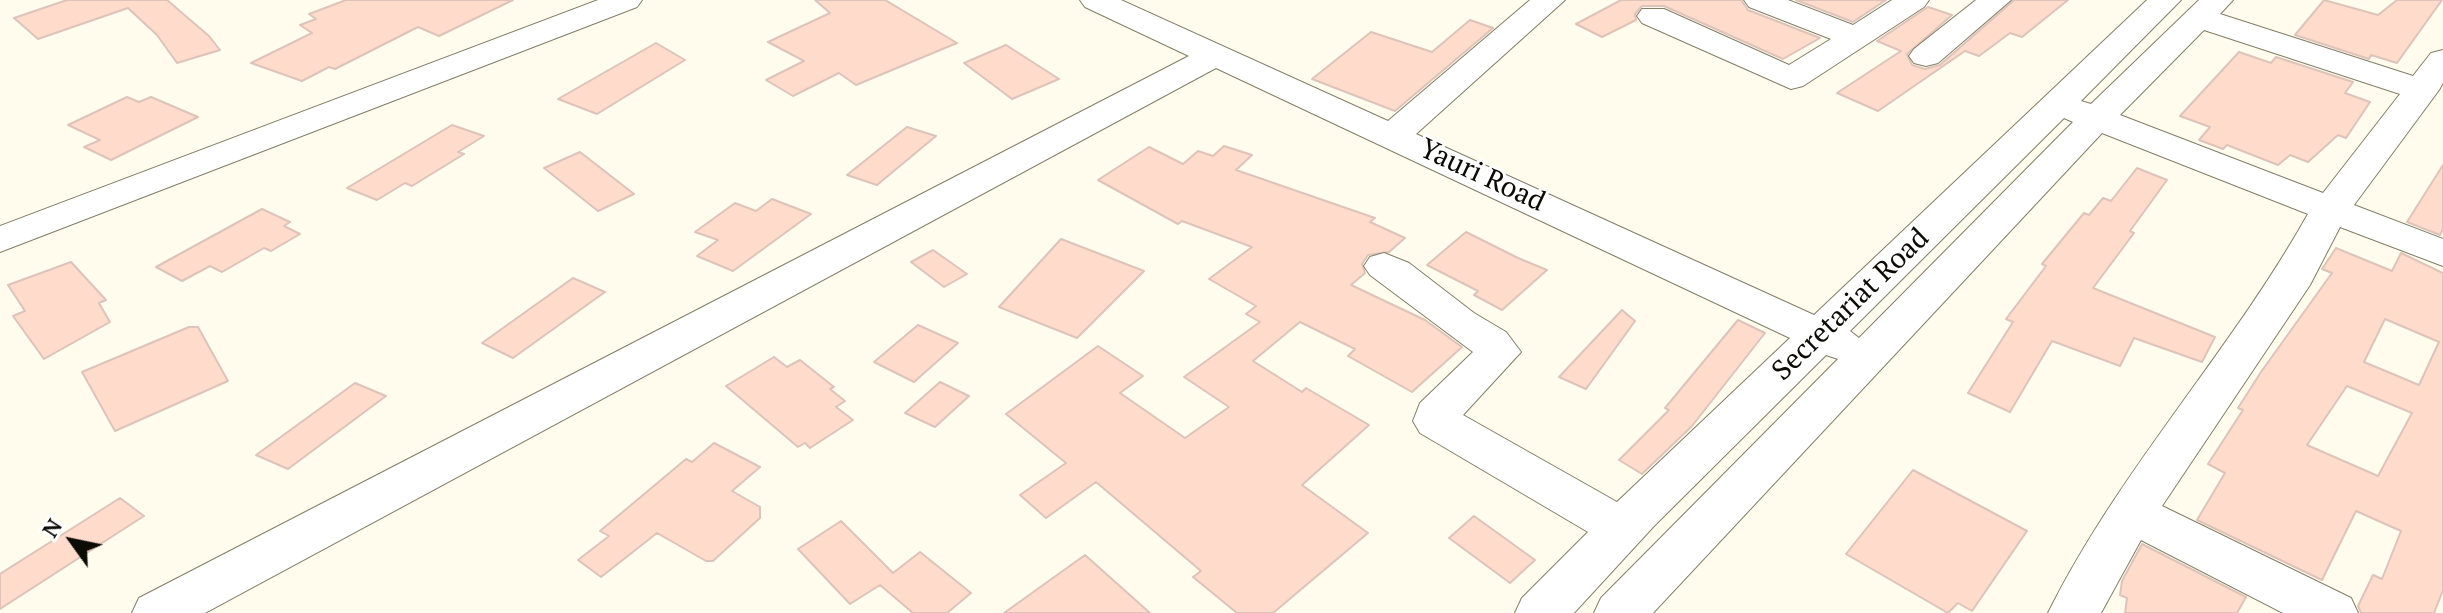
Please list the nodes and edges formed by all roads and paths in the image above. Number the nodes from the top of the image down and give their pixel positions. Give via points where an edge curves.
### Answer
1 (626, 0) edge
2 (1096, 0) edge
3 (1549, 0) edge
4 (1679, 0) edge
5 (1760, 0) edge
6 (1835, 0) edge
7 (1913, 0) edge
8 (1995, 0) edge
9 (2194, 6) edge
10 (1810, 19) junction
11 (1856, 37) junction
12 (1214, 56) junction
13 (1926, 56) dead end
14 (2431, 89) edge
15 (2079, 111) junction
16 (1394, 135) junction
17 (2330, 210) junction
18 (0, 240) edge
19 (2443, 253) edge
20 (1384, 266) dead end
21 (1821, 333) junction
22 (1866, 359) junction
23 (2131, 513) junction
24 (1622, 528) junction
25 (158, 613) edge
26 (1541, 613) edge
27 (1620, 613) edge
28 (2074, 613) edge
29 (2332, 613) edge

1 - 18 street
2 - 12 street, Yauri Road
3 - 16 street
4 - 11 street via 1653,16 1791,79
5 - 10 street
6 - 10 street
7 - 11 street
8 - 13 street
9 - 14 street
9 - 15 street, Secretariat Road
10 - 11 street
12 - 16 street, Yauri Road
12 - 25 street
14 - 17 street
15 - 17 street
15 - 21 street, Secretariat Road
15 - 22 street, Secretariat Road
16 - 21 street, Yauri Road
17 - 19 street
17 - 23 street via 2289,285
20 - 24 street via 1410,279 1499,352 1436,415 1436,421
21 - 22 street, Yauri Road
21 - 24 street, Secretariat Road
22 - 27 street, Secretariat Road
23 - 28 street
23 - 29 street
24 - 26 street, Secretariat Road

